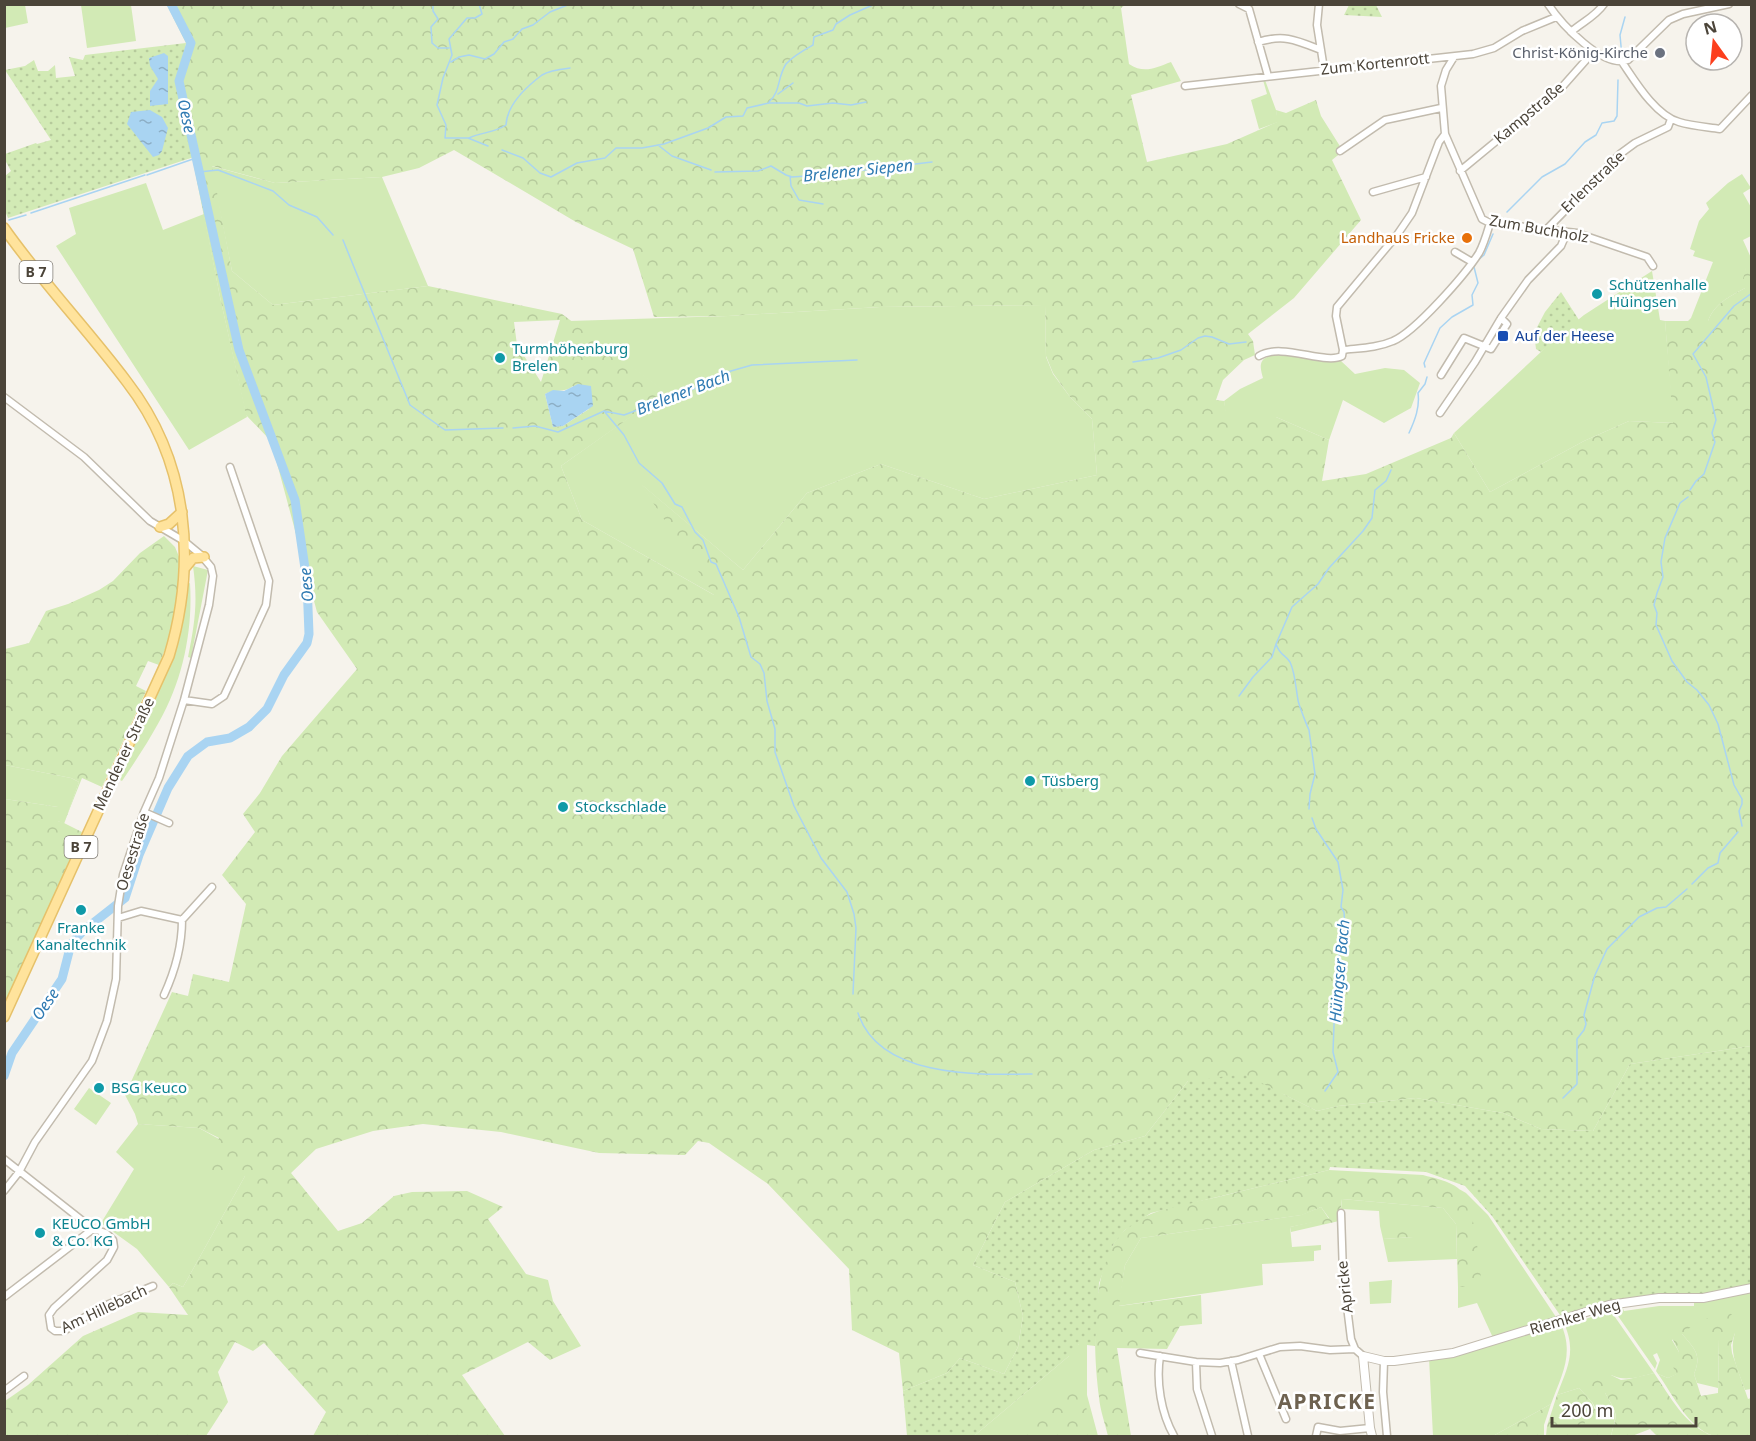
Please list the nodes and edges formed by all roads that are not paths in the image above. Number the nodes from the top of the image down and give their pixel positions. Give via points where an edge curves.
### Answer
1 (1239, 4) edge
2 (1319, 4) edge
3 (1548, 4) edge
4 (1604, 4) edge
5 (1729, 4) edge
6 (1250, 7) edge
7 (1556, 17) junction
8 (1571, 32) junction
9 (1258, 42) junction
10 (1321, 50) junction
11 (1594, 51) junction
12 (1454, 57) junction
13 (1622, 62) junction
14 (1324, 69) junction
15 (1268, 76) junction
16 (1185, 86) dead end
17 (1752, 95) edge
18 (1442, 108) junction
19 (1671, 119) junction
20 (1445, 134) junction
21 (1340, 151) dead end
22 (1460, 171) junction
23 (1426, 177) junction
24 (1373, 192) dead end
25 (1490, 223) junction
26 (4, 228) edge
27 (1546, 230) junction
28 (1567, 232) junction
29 (1455, 252) dead end
30 (1472, 262) junction
31 (1653, 266) dead end
32 (1484, 346) junction
33 (1343, 350) junction
34 (1259, 356) dead end
35 (1441, 375) dead end
36 (4, 397) edge
37 (1440, 413) dead end
38 (230, 467) dead end
39 (182, 512) junction
40 (160, 527) junction
41 (184, 541) junction
42 (204, 557) junction
43 (184, 569) junction
44 (184, 700) junction
45 (144, 812) junction
46 (169, 823) dead end
47 (212, 887) dead end
48 (118, 918) junction
49 (182, 920) junction
50 (164, 995) dead end
51 (4, 1017) edge
52 (4, 1159) edge
53 (19, 1172) junction
54 (4, 1191) edge
55 (1341, 1213) dead end
56 (93, 1229) junction
57 (153, 1286) dead end
58 (1752, 1288) edge
59 (4, 1297) edge
60 (1354, 1349) junction
61 (1140, 1353) dead end
62 (1259, 1354) junction
63 (1160, 1356) junction
64 (1363, 1356) junction
65 (1231, 1361) junction
66 (1384, 1361) junction
67 (1196, 1362) junction
68 (24, 1376) dead end
69 (4, 1391) edge
70 (1286, 1419) dead end
71 (1371, 1432) edge
72 (1247, 1436) edge
73 (1174, 1437) edge
74 (1212, 1437) edge
75 (1316, 1437) edge
76 (1387, 1437) edge

1 - 6 street
2 - 10 street
3 - 7 street
4 - 8 street via 1596,15
5 - 13 street via 1669,20
6 - 9 street
7 - 8 street
7 - 12 street, Zum Kortenrott via 1494,48
8 - 11 street
9 - 10 street via 1280,37
9 - 15 street
10 - 14 street
11 - 13 street
11 - 22 street, Kampstraße via 1563,86
12 - 14 street, Zum Kortenrott
12 - 18 street, Zum Buchholz via 1442,78
13 - 19 street via 1641,89
14 - 15 street, Zum Kortenrott
15 - 16 street, Zum Kortenrott
17 - 19 street via 1720,129
18 - 20 street, Zum Buchholz
18 - 21 street via 1385,120
19 - 27 street, Erlenstraße via 1668,127 1620,154
20 - 22 street, Zum Buchholz
20 - 23 street
22 - 25 street, Zum Buchholz via 1480,216
23 - 24 street
23 - 33 street via 1412,213 1398,235 1337,307 1335,316
25 - 27 street, Zum Buchholz
25 - 30 street
26 - 39 main road, B 7 via 129,383 163,442
27 - 28 street, Zum Buchholz
28 - 31 street, Zum Buchholz via 1647,257
28 - 32 street via 1560,246 1528,280
29 - 30 street
30 - 33 street via 1454,285 1395,341
32 - 35 street via 1464,338
32 - 37 street
33 - 34 street via 1339,358 1301,353
36 - 40 street via 84,457
38 - 44 street via 269,581 266,605 224,696 212,704
39 - 40 main road
39 - 41 main road, Mendener Straße / B 7
40 - 41 street
41 - 42 street
41 - 43 main road, Mendener Straße / B 7
42 - 43 main road via 193,558
42 - 44 street, Oesestraße via 212,570 212,590
43 - 51 main road, Mendener Straße / B 7 via 181,610 169,656
44 - 45 street, Oesestraße
45 - 46 street
45 - 48 street, Oesestraße via 123,875
47 - 49 street
48 - 49 street via 141,911
48 - 53 street, Oesestraße via 116,979 92,1061 35,1142
49 - 50 street via 182,938
52 - 53 street
53 - 54 street, Oesestraße
53 - 56 street
55 - 60 street, Apricke via 1345,1295
56 - 57 street, Am Hillebach via 106,1233 114,1247 54,1308 49,1316 55,1332
56 - 59 street
58 - 66 street, Riemker Weg via 1703,1298 1659,1298 1609,1305 1472,1348
60 - 62 street via 1280,1347
60 - 64 street
61 - 63 street
62 - 65 street
62 - 70 street
63 - 67 street
63 - 73 street via 1160,1390
64 - 66 street
64 - 71 street
65 - 67 street
65 - 72 street
66 - 76 street
67 - 74 street via 1197,1389
68 - 69 street
71 - 75 street via 1318,1427

